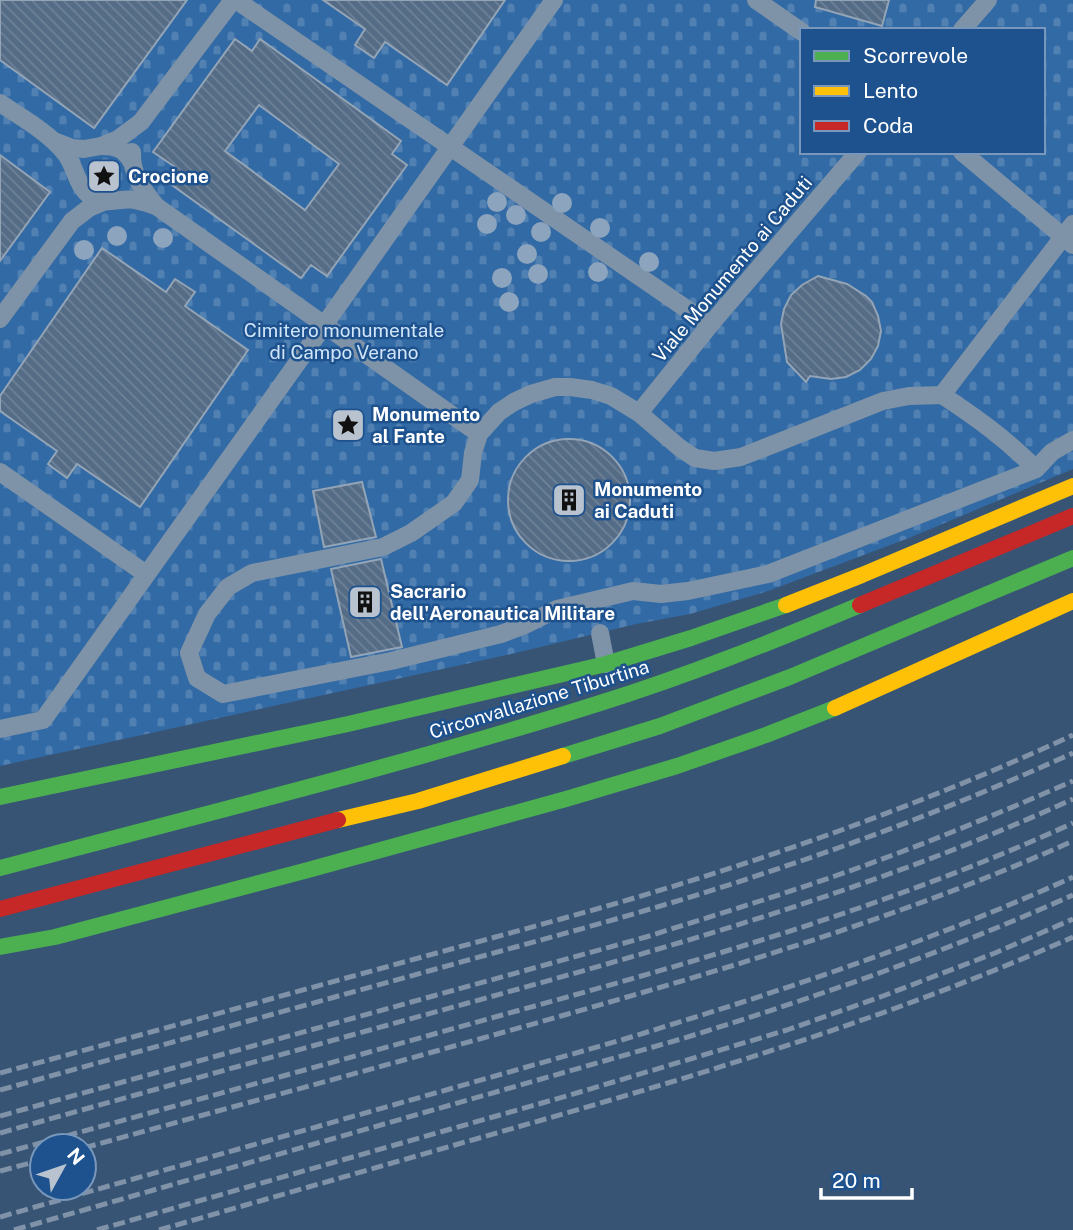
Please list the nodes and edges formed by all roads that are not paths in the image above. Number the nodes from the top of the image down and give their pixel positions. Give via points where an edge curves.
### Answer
1 (234, 0) edge
2 (554, 0) edge
3 (756, 0) edge
4 (988, 0) edge
5 (964, 28) edge
6 (800, 31) edge
7 (0, 103) edge
8 (141, 122) junction
9 (52, 140) junction
10 (100, 146) junction
11 (449, 147) junction
12 (856, 154) edge
13 (965, 154) edge
14 (133, 168) junction
15 (80, 184) junction
16 (110, 201) junction
17 (156, 206) junction
18 (72, 221) junction
19 (1069, 235) edge
20 (0, 319) edge
21 (325, 324) junction
22 (710, 325) junction
23 (942, 395) junction
24 (639, 413) junction
25 (479, 434) junction
26 (1073, 440) edge
27 (1036, 469) junction
28 (0, 471) edge
29 (1073, 486) edge
30 (1073, 516) edge
31 (1073, 558) edge
32 (146, 574) junction
33 (1073, 601) edge
34 (600, 634) dead end
35 (606, 664) junction
36 (0, 729) edge
37 (515, 787) dead end
38 (1, 797) edge
39 (418, 801) junction
40 (0, 868) edge
41 (0, 909) edge
42 (0, 947) edge

1 - 8 lane
1 - 11 lane
2 - 11 lane
3 - 6 lane
4 - 5 lane
7 - 9 lane
8 - 10 lane
8 - 14 lane via 135,136
9 - 10 lane via 72,148
9 - 15 lane via 67,155
10 - 14 lane via 120,149
10 - 15 lane via 83,157
11 - 21 lane
11 - 22 lane
12 - 22 lane, Viale Monumento ai Caduti
13 - 19 lane
14 - 16 lane via 130,190
14 - 17 lane
15 - 16 lane via 94,199
15 - 18 lane
16 - 17 lane via 134,200
16 - 18 lane via 89,208
17 - 21 lane
18 - 20 lane
19 - 23 lane
21 - 25 lane
21 - 32 lane
22 - 24 lane, Viale Monumento ai Caduti
23 - 24 lane via 883,401 741,457 714,461 695,458
23 - 27 lane via 1013,446
24 - 25 lane via 592,390 555,387 514,402
25 - 27 lane via 470,480 462,492 454,503 411,533 383,547 251,573 228,587 207,614 189,653 197,678 223,694 500,634 557,609 633,591 688,592 768,574
26 - 27 lane via 1052,452
28 - 32 lane
29 - 35 highway via 776,609
30 - 40 highway, Circonvallazione Tiburtina via 712,665 600,704 413,759
31 - 39 highway via 743,696
32 - 36 lane via 43,720
33 - 42 highway via 835,708 688,763 308,870 55,937
34 - 35 lane
35 - 38 highway
37 - 39 highway
39 - 41 highway

